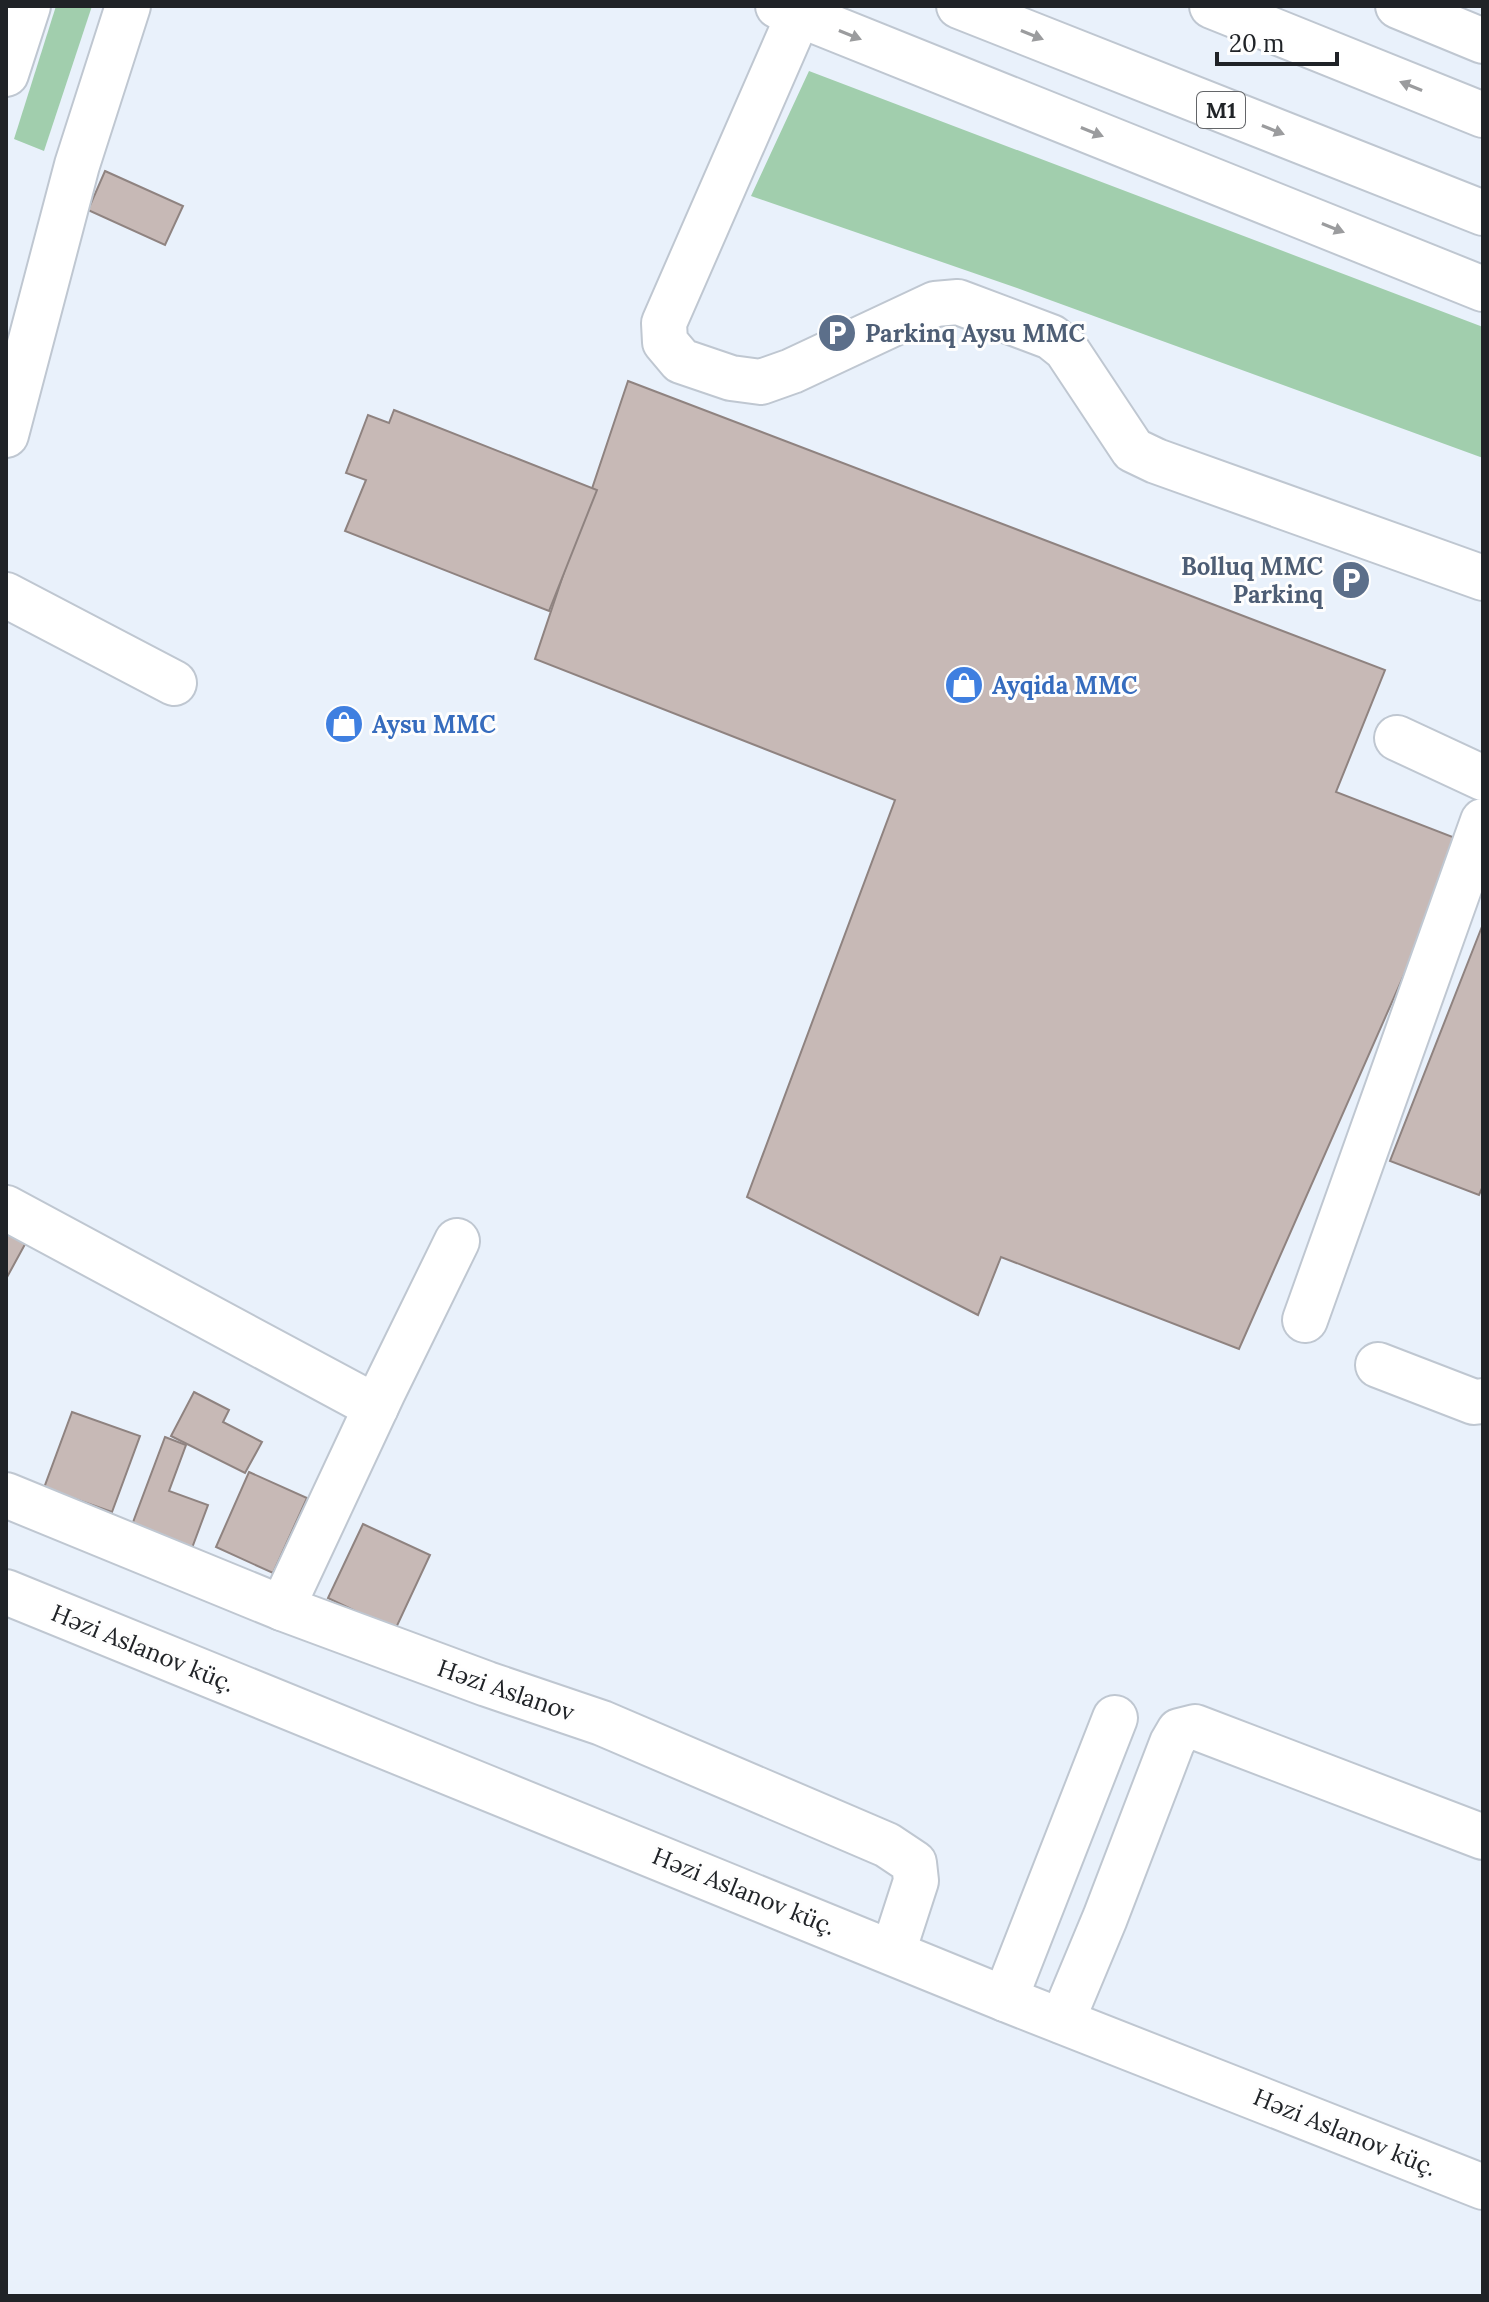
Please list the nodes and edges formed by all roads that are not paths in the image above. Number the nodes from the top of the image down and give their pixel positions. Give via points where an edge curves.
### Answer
1 (28, 6) edge
2 (128, 6) edge
3 (959, 6) edge
4 (1212, 6) edge
5 (1398, 6) edge
6 (788, 10) edge
7 (1483, 41) edge
8 (6, 74) edge
9 (1483, 115) edge
10 (1483, 213) edge
11 (1483, 289) edge
12 (6, 435) edge
13 (1483, 578) edge
14 (6, 595) edge
15 (174, 683) dead end
16 (1397, 738) dead end
17 (1483, 778) edge
18 (1483, 821) edge
19 (6, 1208) edge
20 (457, 1241) dead end
21 (1305, 1320) dead end
22 (1378, 1365) dead end
23 (1483, 1401) edge
24 (376, 1407) junction
25 (6, 1495) edge
26 (6, 1592) edge
27 (282, 1608) junction
28 (1115, 1718) dead end
29 (1483, 1837) edge
30 (893, 1952) junction
31 (1005, 1999) junction
32 (1062, 2021) junction
33 (1483, 2187) edge

1 - 8 main road
2 - 12 main road via 77,165
3 -> 10 main road, M1
9 -> 4 main road
5 - 7 main road
6 -> 11 main road
6 - 13 main road via 664,323 665,342 681,361 761,382 935,304 958,302 1051,337 1066,349 1133,450
14 - 15 main road
16 - 17 main road
18 - 21 main road
19 - 24 main road
20 - 24 main road
22 - 23 main road
24 - 27 main road
25 - 27 main road, Həzi Aslanov
26 - 30 main road, Həzi Aslanov küç.
27 - 30 main road, Həzi Aslanov via 602,1723 887,1845 914,1863 916,1881
28 - 31 main road
29 - 32 main road via 1195,1727 1179,1731
30 - 31 main road, Həzi Aslanov küç.
31 - 32 main road, Həzi Aslanov küç.
32 - 33 main road, Həzi Aslanov küç.

